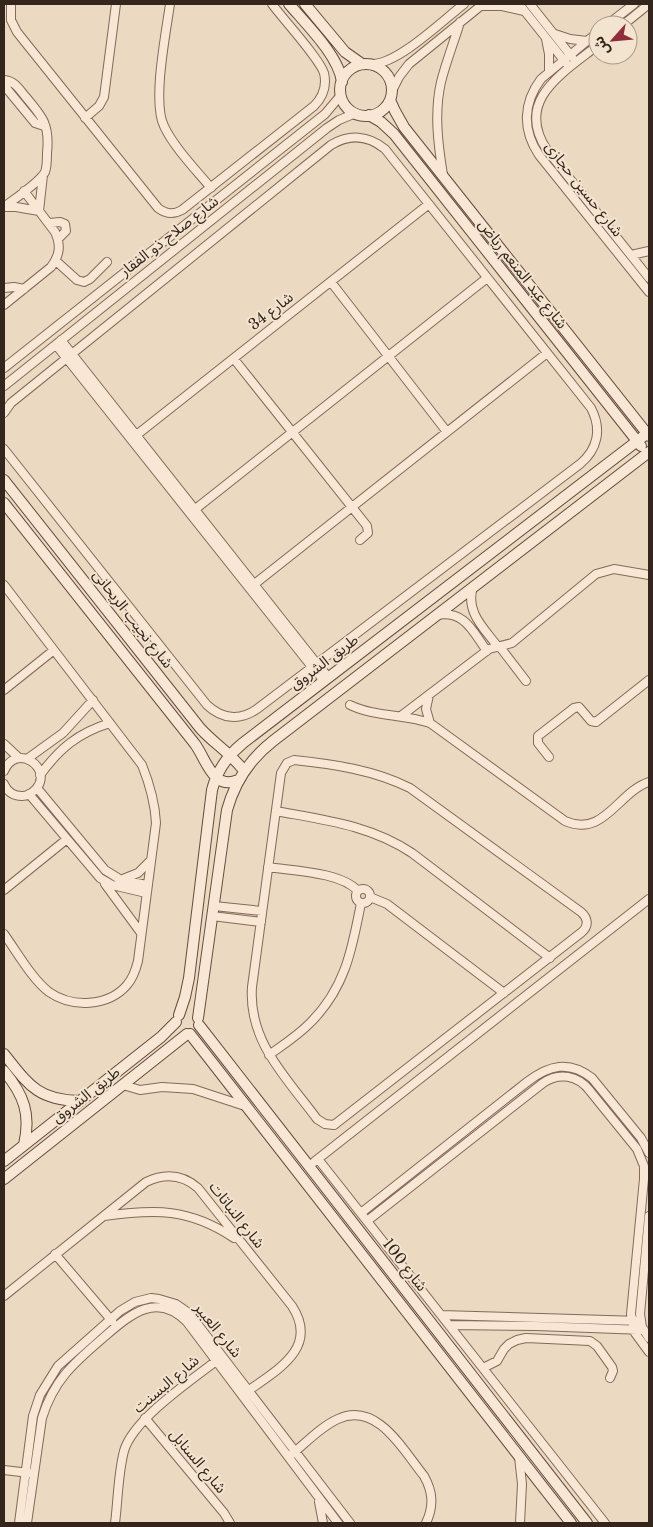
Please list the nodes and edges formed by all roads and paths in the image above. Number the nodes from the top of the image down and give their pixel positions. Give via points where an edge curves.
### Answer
1 (11, 4) edge
2 (116, 4) edge
3 (170, 4) edge
4 (272, 4) edge
5 (289, 4) edge
6 (305, 4) edge
7 (464, 4) edge
8 (519, 4) edge
9 (634, 4) edge
10 (649, 4) edge
11 (481, 5) edge
12 (530, 6) edge
13 (620, 15) edge
14 (635, 15) edge
15 (460, 22) junction
16 (553, 33) junction
17 (545, 37) junction
18 (587, 41) joint
19 (588, 53) edge
20 (570, 54) junction
21 (348, 55) junction
22 (563, 60) junction
23 (576, 62) junction
24 (336, 64) junction
25 (367, 64) junction
26 (397, 65) junction
27 (570, 68) junction
28 (549, 72) junction
29 (4, 80) edge
30 (342, 82) junction
31 (341, 95) junction
32 (391, 95) junction
33 (29, 101) junction
34 (21, 106) junction
35 (330, 109) junction
36 (37, 110) junction
37 (356, 113) junction
38 (369, 115) junction
39 (397, 115) junction
40 (29, 116) junction
41 (86, 118) junction
42 (339, 120) junction
43 (44, 126) junction
44 (385, 126) junction
45 (43, 175) junction
46 (443, 177) junction
47 (211, 188) junction
48 (24, 191) junction
49 (429, 204) junction
50 (4, 207) edge
51 (39, 211) junction
52 (48, 223) junction
53 (58, 239) junction
54 (649, 251) edge
55 (631, 255) junction
56 (56, 260) junction
57 (107, 262) dead end
58 (487, 278) junction
59 (649, 278) edge
60 (331, 282) junction
61 (528, 284) junction
62 (4, 288) edge
63 (24, 289) junction
64 (649, 291) edge
65 (101, 292) junction
66 (518, 292) junction
67 (109, 302) junction
68 (4, 305) edge
69 (58, 342) junction
70 (547, 353) junction
71 (69, 356) junction
72 (388, 356) junction
73 (234, 358) junction
74 (4, 369) edge
75 (12, 379) junction
76 (4, 386) edge
77 (4, 412) edge
78 (293, 432) junction
79 (447, 432) junction
80 (649, 434) edge
81 (134, 437) junction
82 (637, 441) junction
83 (4, 450) edge
84 (648, 454) edge
85 (4, 480) edge
86 (4, 503) edge
87 (353, 507) junction
88 (193, 512) junction
89 (360, 540) dead end
90 (649, 575) edge
91 (4, 584) edge
92 (252, 586) junction
93 (473, 587) junction
94 (437, 615) junction
95 (124, 632) junction
96 (114, 642) junction
97 (499, 647) junction
98 (54, 650) junction
99 (487, 651) junction
100 (315, 665) junction
101 (326, 679) junction
102 (649, 680) edge
103 (526, 681) dead end
104 (4, 690) edge
105 (337, 692) junction
106 (429, 695) junction
107 (93, 700) junction
108 (350, 705) dead end
109 (190, 714) junction
110 (400, 716) junction
111 (430, 722) junction
112 (110, 723) junction
113 (179, 724) junction
114 (4, 744) edge
115 (229, 756) junction
116 (548, 757) dead end
117 (23, 759) junction
118 (4, 766) edge
119 (40, 775) junction
120 (241, 776) junction
121 (215, 778) junction
122 (649, 782) edge
123 (4, 784) edge
124 (37, 788) junction
125 (29, 794) junction
126 (8, 795) edge
127 (276, 811) junction
128 (68, 839) junction
129 (151, 860) junction
130 (268, 867) junction
131 (100, 878) junction
132 (121, 880) junction
133 (147, 885) junction
134 (4, 890) edge
135 (358, 891) junction
136 (146, 894) junction
137 (370, 897) junction
138 (649, 899) edge
139 (361, 902) junction
140 (213, 911) junction
141 (262, 912) junction
142 (261, 922) junction
143 (141, 933) junction
144 (4, 934) edge
145 (550, 958) junction
146 (504, 993) junction
147 (177, 1018) junction
148 (198, 1022) junction
149 (188, 1034) junction
150 (4, 1054) edge
151 (270, 1055) junction
152 (10, 1073) edge
153 (123, 1085) junction
154 (79, 1101) junction
155 (245, 1106) junction
156 (451, 1143) junction
157 (24, 1145) junction
158 (457, 1150) junction
159 (649, 1153) edge
160 (318, 1159) junction
161 (4, 1160) edge
162 (309, 1167) junction
163 (4, 1179) edge
164 (361, 1214) junction
165 (103, 1216) junction
166 (649, 1216) edge
167 (367, 1221) junction
168 (240, 1242) junction
169 (55, 1254) junction
170 (4, 1296) edge
171 (441, 1315) junction
172 (111, 1319) junction
173 (631, 1321) junction
174 (640, 1321) junction
175 (537, 1323) junction
176 (449, 1325) junction
177 (117, 1326) junction
178 (573, 1328) junction
179 (634, 1330) junction
180 (644, 1330) junction
181 (537, 1338) junction
182 (649, 1338) edge
183 (572, 1339) junction
184 (649, 1352) edge
185 (219, 1359) junction
186 (483, 1368) junction
187 (610, 1378) dead end
188 (245, 1394) junction
189 (144, 1418) junction
190 (291, 1455) junction
191 (519, 1456) junction
192 (4, 1470) edge
193 (29, 1473) junction
194 (553, 1480) junction
195 (543, 1488) junction
196 (318, 1498) junction
197 (569, 1522) edge
198 (19, 1523) edge
199 (27, 1523) edge
200 (115, 1523) edge
201 (230, 1523) edge
202 (323, 1523) edge
203 (338, 1523) edge
204 (350, 1523) edge
205 (426, 1523) edge
206 (520, 1523) edge
207 (587, 1523) edge
208 (605, 1523) edge

1 - 41 street via 11,20 17,32
2 - 41 street via 104,97
3 - 47 street via 158,101 160,118 168,134
4 - 47 street via 320,65 325,79 323,94 314,106
5 - 24 street
6 - 21 street
7 - 26 street
8 - 12 street
9 - 13 street
10 - 14 street
11 - 12 street
11 - 15 street
12 - 16 street
12 - 17 street
15 - 26 street via 415,58
15 - 46 street via 441,82 437,107 437,138
16 - 18 street
16 - 20 street
17 - 22 street
17 - 28 street
18 - 20 street, شارع حسين حجازى
19 - 23 street, شارع حسين حجازى
20 - 22 street, شارع حسين حجازى
20 - 23 street
21 - 24 street
21 - 25 street
22 - 27 street
22 - 28 street, شارع حسين حجازى
23 - 27 street, شارع حسين حجازى
24 - 30 street
25 - 26 street
25 - 30 street via 351,68
25 - 32 street via 378,66 387,74 392,85
26 - 32 street
27 - 55 street, شارع حسين حجازى via 542,94 536,113 538,132 548,150
28 - 64 street, شارع حسين حجازى via 535,87 527,106 527,127 533,147
29 - 33 street via 15,84
29 - 34 street
30 - 31 street
31 - 35 street, شارع صلاح ذو الفقار
31 - 37 street
32 - 38 street via 380,112
32 - 39 street, شارع عبد المنعم رياض
33 - 34 street
33 - 36 street
34 - 40 street
35 - 42 street
35 - 65 street, شارع صلاح ذو الفقار
36 - 40 street
36 - 43 street via 43,117
37 - 38 street
37 - 42 street, شارع صلاح ذو الفقار
38 - 44 street, شارع عبد المنعم رياض
39 - 44 street
39 - 46 street, شارع عبد المنعم رياض
40 - 43 street via 37,125
41 - 47 street via 162,212 178,213
42 - 67 street, شارع صلاح ذو الفقار
43 - 45 street via 49,137
44 - 66 street, شارع عبد المنعم رياض
45 - 48 street
45 - 51 street
46 - 61 street, شارع عبد المنعم رياض
48 - 50 street
48 - 51 street
49 - 58 street
49 - 60 street, شارع 34
49 - 71 street via 380,145 362,138 342,139
50 - 51 street
51 - 52 street
52 - 53 street
52 - 53 street via 65,224 66,231
53 - 56 street
54 - 55 street
55 - 59 street, شارع حسين حجازى
56 - 57 street via 77,280 84,282
56 - 63 street
58 - 70 street
58 - 72 street
60 - 72 street
60 - 73 street, شارع 34
61 - 66 street
61 - 80 street, شارع عبد المنعم رياض
62 - 63 street
63 - 68 street
65 - 67 street
65 - 74 street, شارع صلاح ذو الفقار
66 - 82 street, شارع عبد المنعم رياض
67 - 69 street, شارع صلاح ذو الفقار
69 - 71 street
69 - 75 street, شارع صلاح ذو الفقار
70 - 79 street
70 - 100 street via 595,415 597,438 591,453
71 - 77 street
71 - 81 street
72 - 78 street
72 - 79 street
73 - 78 street
73 - 81 street, شارع 34
74 - 75 street
75 - 76 street, شارع صلاح ذو الفقار
78 - 87 street
78 - 88 street
79 - 87 street
80 - 82 street, طريق الشروق
81 - 88 street
82 - 84 street, شارع عبد المنعم رياض
82 - 101 street, طريق الشروق
83 - 100 street via 211,710 228,717 246,715
84 - 93 street, طريق الشروق
85 - 95 street, شارع نجيب الريحانى
86 - 96 street, شارع نجيب الريحانى
87 - 89 street via 369,530
87 - 92 street
88 - 92 street
90 - 97 street via 614,569 596,574 512,643
91 - 98 street
92 - 100 street
93 - 94 street, طريق الشروق
93 - 97 street via 474,613
94 - 99 street via 453,614 463,619
94 - 105 street, طريق الشروق
95 - 96 street
95 - 109 street, شارع نجيب الريحانى
96 - 113 street, شارع نجيب الريحانى
97 - 99 street
97 - 103 street
98 - 104 street
98 - 107 street
99 - 106 street
100 - 101 street via 324,672
101 - 105 street
101 - 115 street, طريق الشروق
102 - 116 street via 596,722 591,721 580,708 574,708 538,736 538,743
105 - 120 street, طريق الشروق via 263,749
106 - 110 street
106 - 111 street via 426,709
107 - 112 street
107 - 117 street via 64,733
108 - 110 street
109 - 113 street
109 - 115 street, شارع نجيب الريحانى
110 - 111 street
111 - 122 street via 570,823 588,824 598,820
112 - 119 street via 93,728 63,748
112 - 129 street via 142,766 150,784 156,823
113 - 121 street, شارع نجيب الريحانى via 200,750
114 - 117 street
115 - 120 street, شارع نجيب الريحانى
115 - 121 street, طريق الشروق
117 - 118 street via 14,759
117 - 119 street via 36,765
119 - 124 street
120 - 121 street via 226,782
120 - 140 street, طريق الشروق via 227,810
121 - 147 street, طريق الشروق via 188,981
123 - 126 street
124 - 125 street
124 - 132 street via 98,863
125 - 126 street
125 - 128 street
127 - 130 street
127 - 145 street via 349,824 393,841
127 - 145 street via 282,769 294,760 354,769 410,788 584,914 585,930
128 - 131 street
128 - 134 street
129 - 132 street via 138,873
129 - 133 street
130 - 135 street via 338,878 352,884
130 - 141 street
131 - 136 street via 112,885
131 - 143 street
132 - 133 street
133 - 136 street
135 - 137 street via 367,891
135 - 139 street via 357,898
136 - 143 street
137 - 139 street via 367,902
137 - 146 street via 387,904
138 - 160 street
139 - 151 street via 348,963 332,996 309,1024
140 - 141 street
140 - 142 street
140 - 148 street, طريق الشروق
141 - 142 street
142 - 151 street via 252,1004 257,1031
143 - 144 street via 138,961 128,984 107,999 92,1003 77,1003 49,992
145 - 146 street
146 - 151 street via 334,1125 318,1119
147 - 148 street via 189,1011
147 - 149 street via 180,1032
147 - 154 street, طريق الشروق via 161,1037
148 - 149 street via 195,1031
148 - 162 street, شارع 100
149 - 153 street, طريق الشروق
149 - 155 street, شارع 100
150 - 152 street
152 - 154 street via 46,1096 62,1101
152 - 157 street via 25,1108
153 - 155 street via 140,1090 162,1087 193,1089
153 - 163 street, طريق الشروق
154 - 157 street, طريق الشروق
155 - 191 street, شارع 100
156 - 158 street
156 - 159 street via 538,1074 566,1067 592,1078 641,1138
156 - 164 street
157 - 161 street, طريق الشروق
158 - 167 street
158 - 173 street via 547,1080 570,1077 587,1087 637,1148 644,1166
160 - 162 street
160 - 164 street
162 - 194 street, شارع 100
164 - 167 street
165 - 168 street via 142,1211 176,1213 209,1223
165 - 168 street, شارع النباتات via 146,1182 161,1176 177,1176 198,1188
165 - 169 street, شارع النباتات
166 - 174 street
167 - 171 street
168 - 188 street, شارع النباتات via 292,1306 300,1324 299,1344 289,1360
169 - 170 street, شارع النباتات
169 - 172 street
171 - 175 street
171 - 176 street
172 - 177 street
172 - 185 street, شارع العبير via 134,1302 151,1298 168,1300 189,1313
172 - 193 street, شارع العبير via 66,1358 46,1384 33,1416
173 - 174 street
173 - 175 street
173 - 179 street
174 - 180 street
175 - 176 street
175 - 178 street
175 - 181 street
176 - 186 street
177 - 185 street, شارع العبير via 143,1309 157,1307 170,1310 187,1322
177 - 193 street, شارع العبير via 72,1364 57,1384 42,1418
178 - 179 street
178 - 183 street
179 - 180 street
179 - 184 street
180 - 182 street
181 - 183 street
181 - 186 street via 513,1342 497,1361
183 - 187 street via 595,1344 612,1368
185 - 188 street, شارع العبير
185 - 189 street, شارع البسنت
186 - 208 street
188 - 190 street, شارع العبير
189 - 200 street, شارع البسنت via 129,1438 125,1450
189 - 201 street, شارع السنابل
190 - 196 street, شارع العبير
190 - 204 street, شارع العبير
190 - 205 street via 337,1419 355,1415 373,1419 387,1429 429,1484 432,1504
191 - 195 street, شارع 100
191 - 206 street via 522,1484
192 - 193 street
193 - 198 street, شارع العبير
193 - 199 street, شارع العبير
194 - 195 street
194 - 207 street, شارع 100
195 - 197 street, شارع 100
196 - 202 street
196 - 203 street, شارع العبير

